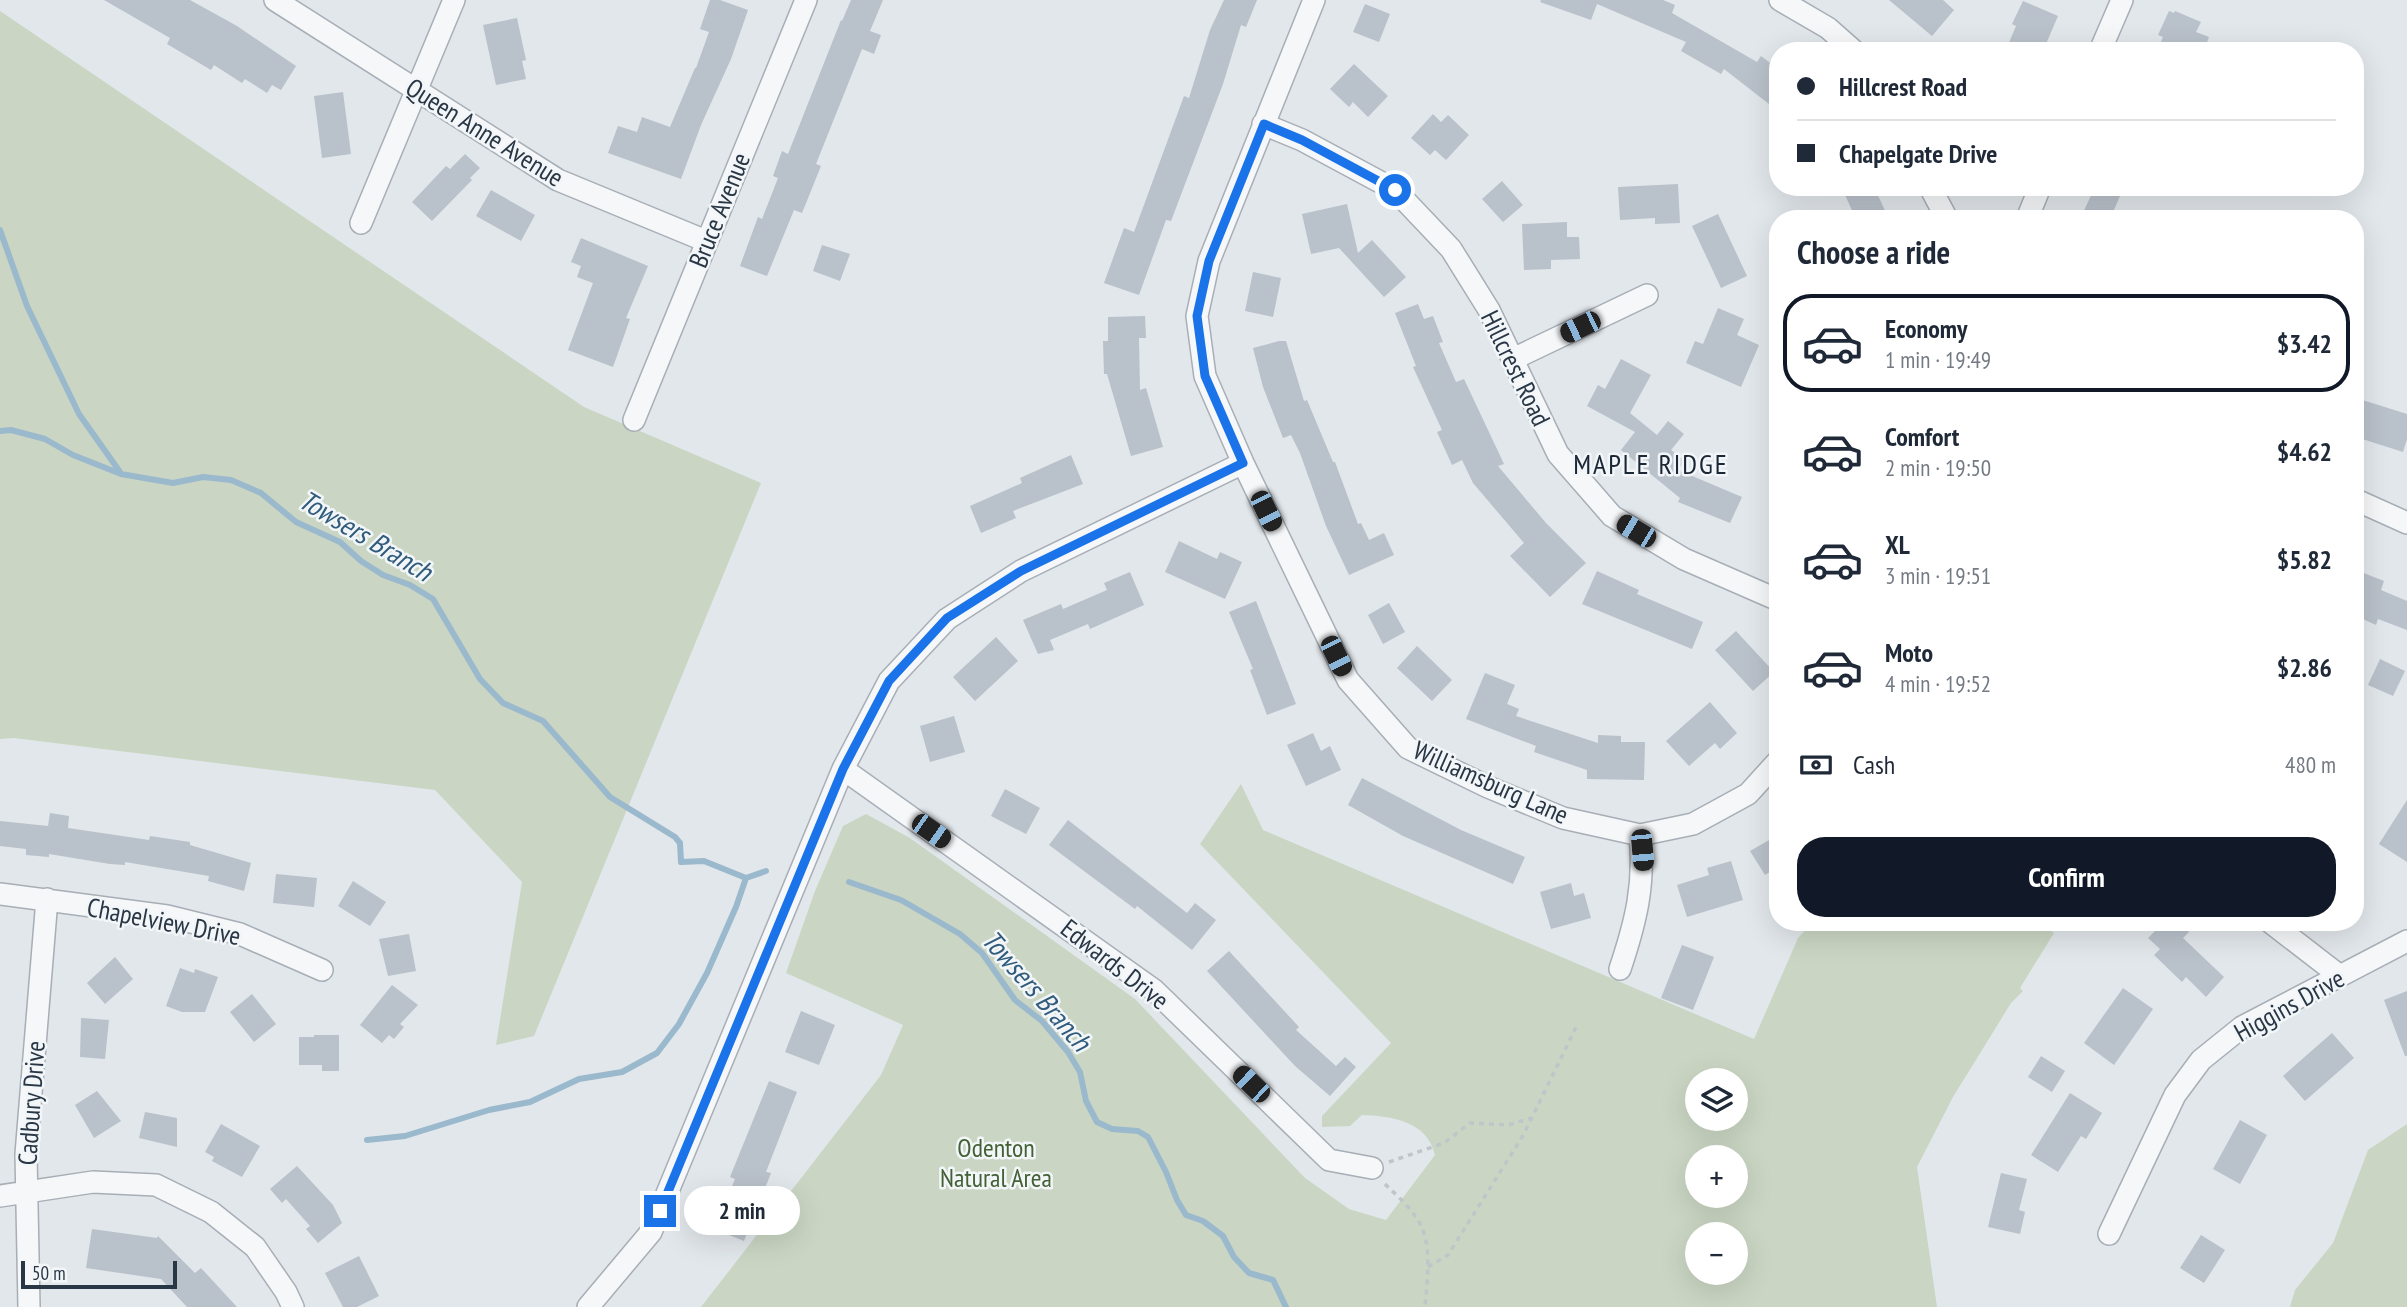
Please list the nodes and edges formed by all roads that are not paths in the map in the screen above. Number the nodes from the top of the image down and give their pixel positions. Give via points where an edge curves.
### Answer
1 (275, 0) edge
2 (454, 0) edge
3 (806, 0) edge
4 (1314, 0) edge
5 (1780, 0) edge
6 (2122, 0) edge
7 (1844, 42) edge
8 (2104, 42) edge
9 (417, 90) junction
10 (1264, 124) junction
11 (361, 223) dead end
12 (706, 241) junction
13 (1647, 295) dead end
14 (1513, 359) junction
15 (634, 420) dead end
16 (1243, 463) junction
17 (2364, 504) edge
18 (2407, 523) edge
19 (1769, 596) edge
20 (843, 769) junction
21 (1769, 771) edge
22 (1640, 835) junction
23 (0, 894) edge
24 (47, 900) junction
25 (2282, 931) edge
26 (2407, 941) edge
27 (1620, 969) dead end
28 (322, 970) dead end
29 (2340, 976) junction
30 (1372, 1168) road end
31 (27, 1193) junction
32 (0, 1196) edge
33 (2109, 1234) dead end
34 (29, 1307) edge
35 (293, 1307) edge
36 (588, 1307) edge

1 - 9 street, Queen Anne Avenue
2 - 9 street
3 - 12 street, Bruce Avenue
4 - 10 street, Williamsburg Lane
5 - 7 street
6 - 8 street
9 - 11 street
9 - 12 street, Queen Anne Avenue via 558,180
10 - 14 street, Hillcrest Road via 1395,190 1451,249
10 - 16 street, Williamsburg Lane via 1209,261 1197,316 1205,376
12 - 15 street, Bruce Avenue
13 - 14 street
14 - 19 street, Hillcrest Road via 1558,454 1612,516 1684,559
16 - 20 street via 1021,571 947,618 889,681
16 - 22 street, Williamsburg Lane via 1348,680 1409,748 1563,818
17 - 18 street
20 - 30 street, Edwards Drive via 1154,990 1329,1160
20 - 36 street via 651,1232
21 - 22 street via 1748,794 1693,824
22 - 27 street via 1643,865 1636,921
23 - 24 street, Chapelview Drive
24 - 28 street, Chapelview Drive via 167,916 240,934
24 - 31 street, Cadbury Drive via 26,1154
25 - 29 street
26 - 29 street, Higgins Drive
29 - 33 street, Higgins Drive via 2242,1027 2201,1060 2175,1095
31 - 32 street
31 - 34 street, Cadbury Drive
31 - 35 street via 93,1182 156,1185 211,1212 255,1247

